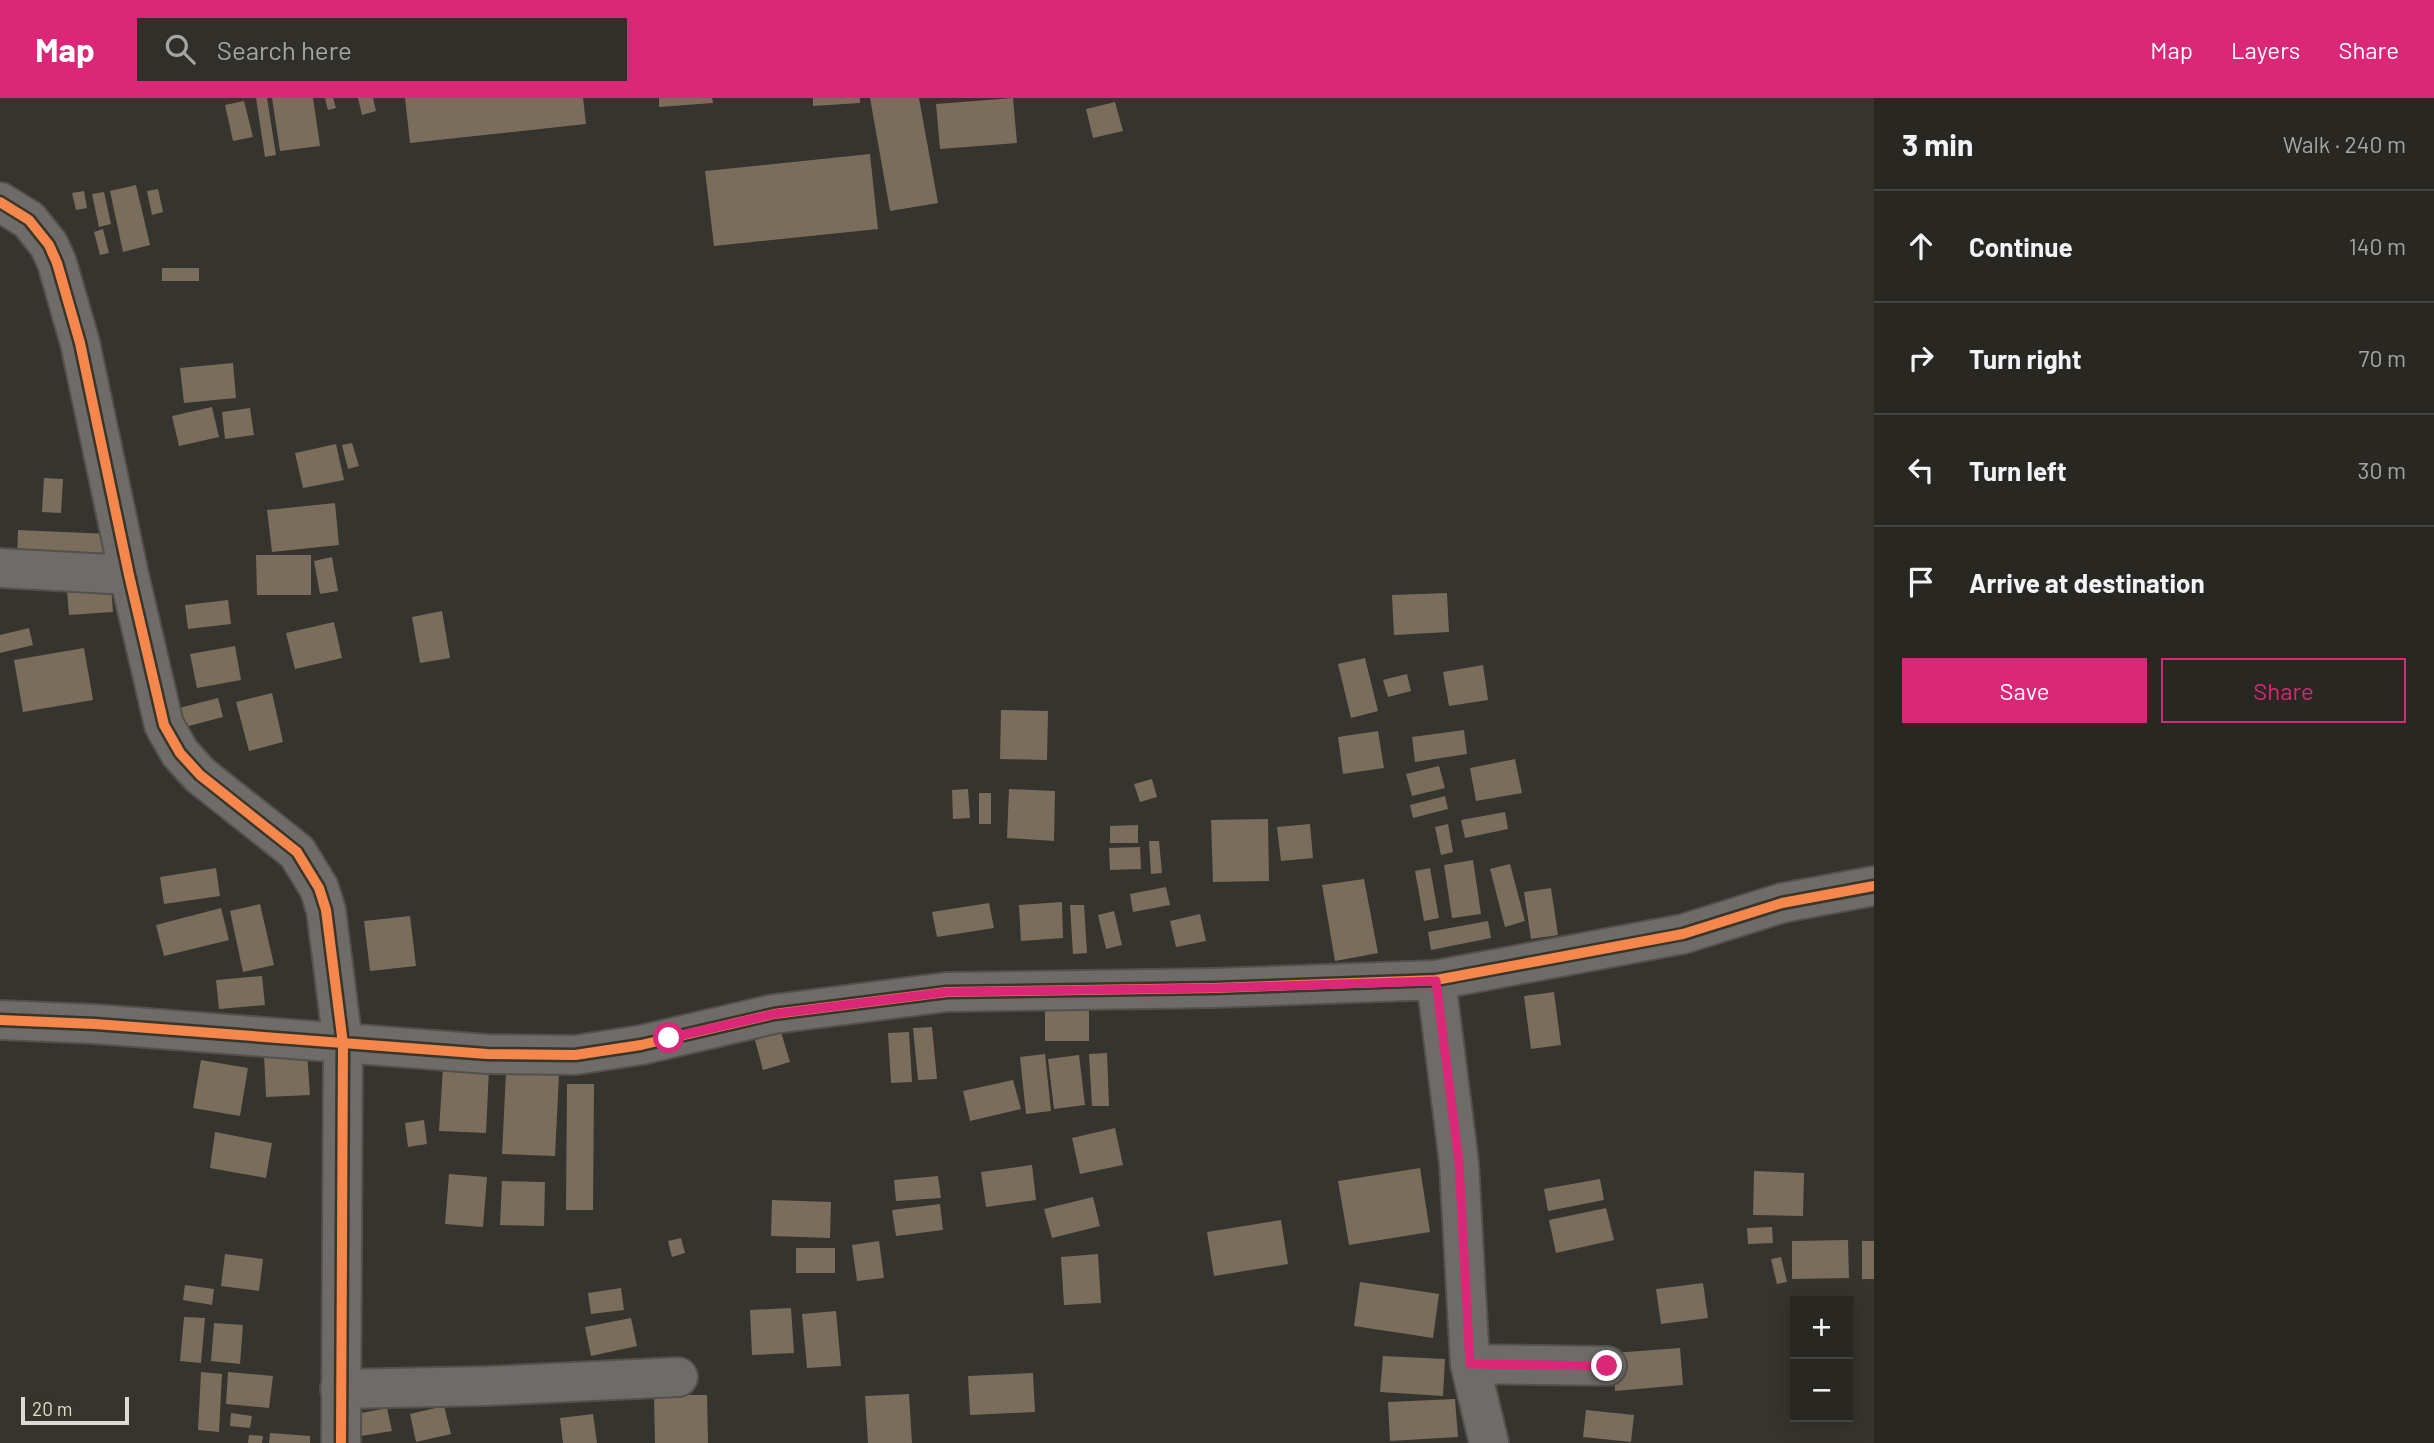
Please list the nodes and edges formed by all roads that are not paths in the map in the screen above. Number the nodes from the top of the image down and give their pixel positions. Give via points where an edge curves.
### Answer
1 (0, 202) edge
2 (0, 568) edge
3 (129, 575) junction
4 (1874, 886) edge
5 (1436, 981) junction
6 (0, 1020) edge
7 (343, 1044) junction
8 (1470, 1364) junction
9 (1607, 1366) dead end
10 (678, 1377) dead end
11 (340, 1389) junction
12 (341, 1443) edge
13 (1489, 1443) edge

1 - 3 street via 29,220 57,263 80,344
2 - 3 street
3 - 7 street via 164,725 175,745 200,775 297,852 318,888 332,940
4 - 5 street via 1782,903 1683,934
5 - 7 street via 947,992 786,1012 641,1045 562,1056
5 - 8 street via 1459,1163
6 - 7 street
7 - 11 street
8 - 9 street
8 - 13 street
10 - 11 street
11 - 12 street

